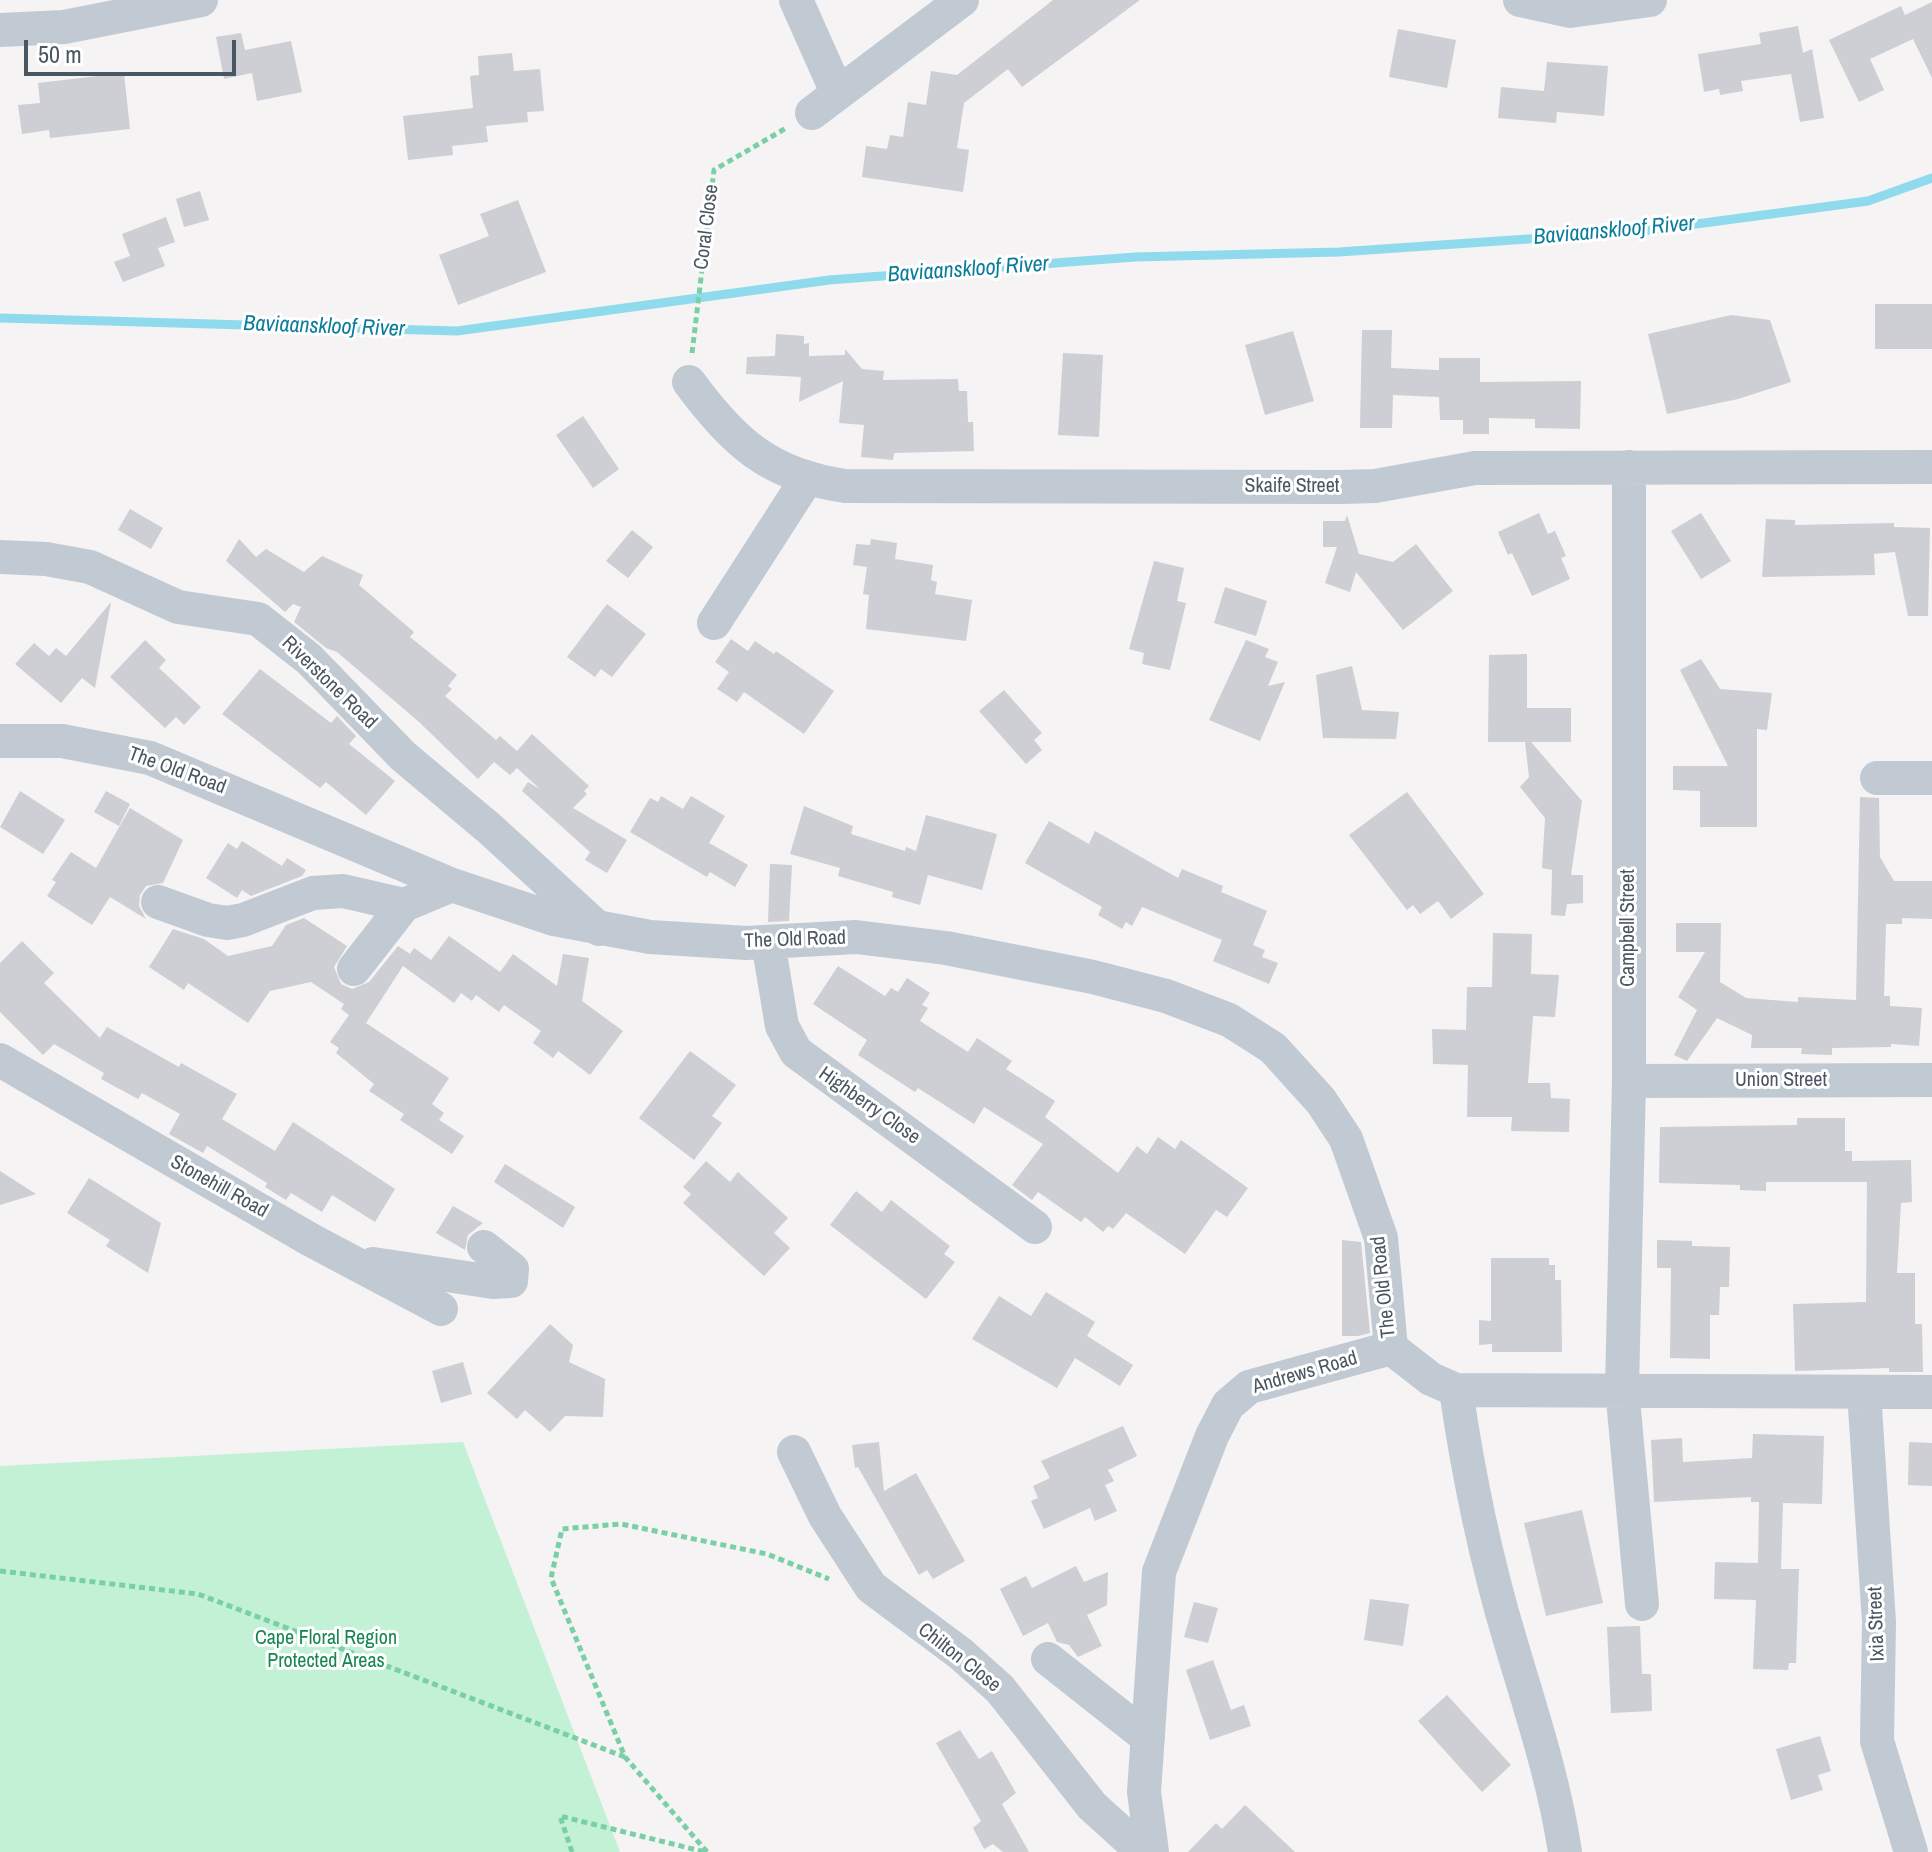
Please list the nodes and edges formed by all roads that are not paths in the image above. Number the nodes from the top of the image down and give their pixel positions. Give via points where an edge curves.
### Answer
1 (201, 0) edge
2 (796, 0) edge
3 (962, 0) edge
4 (1520, 0) edge
5 (1650, 0) edge
6 (0, 30) edge
7 (689, 382) road end
8 (1629, 467) junction
9 (1932, 467) edge
10 (806, 480) junction
11 (0, 557) edge
12 (714, 623) dead end
13 (0, 741) edge
14 (1877, 778) dead end
15 (1932, 778) edge
16 (452, 885) junction
17 (158, 902) dead end
18 (404, 905) junction
19 (599, 929) junction
20 (768, 942) junction
21 (354, 969) dead end
22 (0, 1060) edge
23 (1932, 1080) edge
24 (1629, 1081) junction
25 (1035, 1227) dead end
26 (484, 1247) dead end
27 (348, 1260) junction
28 (441, 1309) dead end
29 (1391, 1348) junction
30 (1622, 1389) junction
31 (1456, 1390) junction
32 (1864, 1392) junction
33 (1932, 1392) edge
34 (794, 1452) dead end
35 (1642, 1604) dead end
36 (1048, 1659) dead end
37 (1148, 1738) junction
38 (1143, 1852) edge
39 (1152, 1852) edge
40 (1565, 1852) edge
41 (1911, 1852) edge

1 - 6 street via 64,27
2 - 3 street via 824,102
4 - 5 street via 1570,11
7 - 10 street, Skaife Street via 743,444
8 - 9 street, Skaife Street
8 - 10 street, Skaife Street via 1475,468 1342,487 860,486
8 - 24 street, Campbell Street
10 - 12 street
11 - 19 street, Riverstone Road via 90,567 178,607 258,619 309,659 403,756
13 - 16 street, The Old Road via 62,741 150,758
14 - 15 street
16 - 18 street
16 - 19 street, The Old Road
17 - 18 street via 227,923 328,891
18 - 21 street
19 - 20 street, The Old Road via 650,937
20 - 25 street, Highberry Close via 782,1026 796,1052
20 - 29 street, The Old Road via 871,939 1093,977 1229,1020 1273,1048 1321,1101 1346,1139 1368,1193 1381,1238
22 - 27 street, Stonehill Road
23 - 24 street, Union Street
24 - 30 street, Campbell Street
26 - 27 street via 512,1269 511,1281
27 - 28 street, Stonehill Road
29 - 31 street via 1431,1379
29 - 37 street, Andrews Road via 1249,1387 1228,1405 1159,1572
30 - 31 street
30 - 32 street
30 - 35 street, Campbell Street
31 - 40 street via 1509,1638 1548,1761
32 - 33 street
32 - 41 street, Ixia Street via 1879,1622 1877,1741
34 - 38 street, Chilton Close via 825,1516 871,1587 1000,1689 1092,1806
36 - 37 street
37 - 39 street, Andrews Road via 1144,1792

